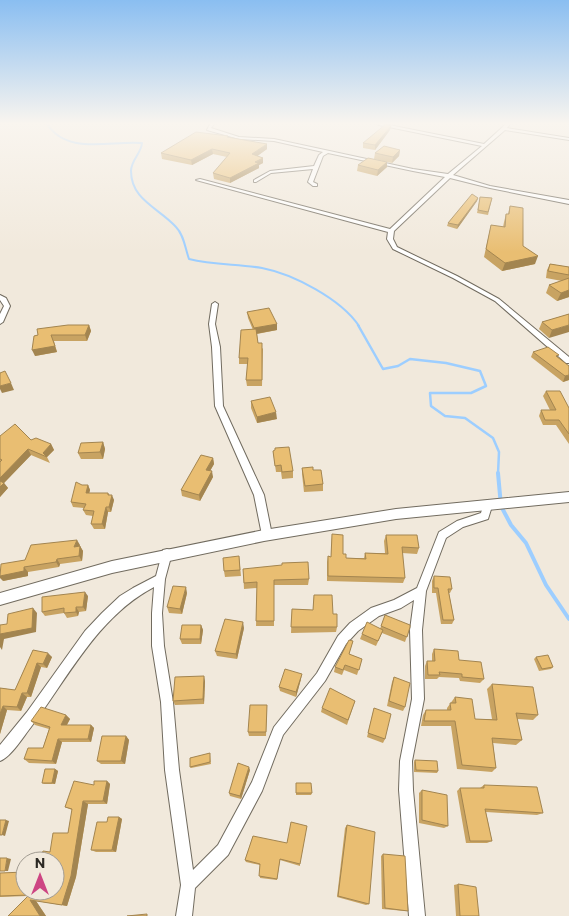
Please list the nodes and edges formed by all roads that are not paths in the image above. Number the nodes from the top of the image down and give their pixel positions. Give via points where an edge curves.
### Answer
1 (316, 167) joint
2 (398, 167) edge
3 (460, 167) edge
4 (449, 176) junction
5 (198, 180) dead end
6 (256, 180) dead end
7 (315, 184) dead end
8 (569, 202) edge
9 (391, 231) junction
10 (0, 297) edge
11 (214, 304) dead end
12 (0, 322) edge
13 (569, 361) edge
14 (569, 497) edge
15 (491, 506) junction
16 (267, 535) junction
17 (167, 553) junction
18 (160, 579) junction
19 (421, 590) junction
20 (0, 599) edge
21 (0, 755) edge
22 (188, 885) junction
23 (184, 916) edge
24 (417, 916) edge

1 - 6 street via 270,172
1 - 7 street via 310,182
2 - 4 street
3 - 4 street
4 - 8 street
4 - 9 street
5 - 9 street
9 - 13 street via 390,239 395,248 497,300
10 - 12 street via 7,306
11 - 16 street via 212,324 219,406 260,495
14 - 15 street
15 - 16 street via 396,514
15 - 19 street via 485,516 460,524 442,535
16 - 17 street
17 - 18 street
17 - 20 street
18 - 21 street via 126,599 100,622 22,732
18 - 22 street via 158,646
19 - 22 street via 376,612 342,640 318,681 278,731 257,786 223,850
19 - 24 street via 416,630 418,699 406,761
22 - 23 street

